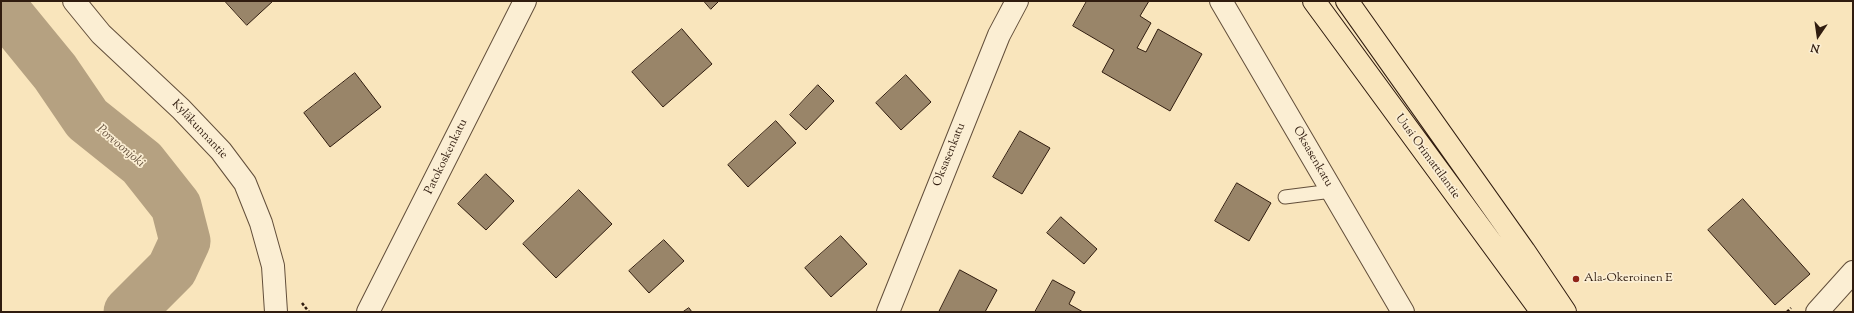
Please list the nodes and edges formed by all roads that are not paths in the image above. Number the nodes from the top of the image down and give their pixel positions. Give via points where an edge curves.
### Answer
1 (74, 1) edge
2 (525, 1) edge
3 (1017, 1) edge
4 (1221, 1) edge
5 (1314, 1) edge
6 (1347, 1) edge
7 (1332, 192) junction
8 (1285, 197) dead end
9 (1853, 272) edge
10 (276, 312) edge
11 (368, 312) edge
12 (888, 312) edge
13 (1403, 312) edge
14 (1542, 312) edge
15 (1565, 312) edge
16 (1817, 312) edge

1 - 10 street, Kyläkunnantie via 101,34 181,109 221,151 245,183 261,223 273,266
2 - 11 street, Patokoskenkatu
3 - 12 street, Oksasenkatu via 999,34
4 - 7 street, Oksasenkatu
5 - 14 main road, Uusi Orimattilantie
6 - 15 main road, Uusi Orimattilantie
7 - 8 lane
7 - 13 street, Oksasenkatu
9 - 16 street

